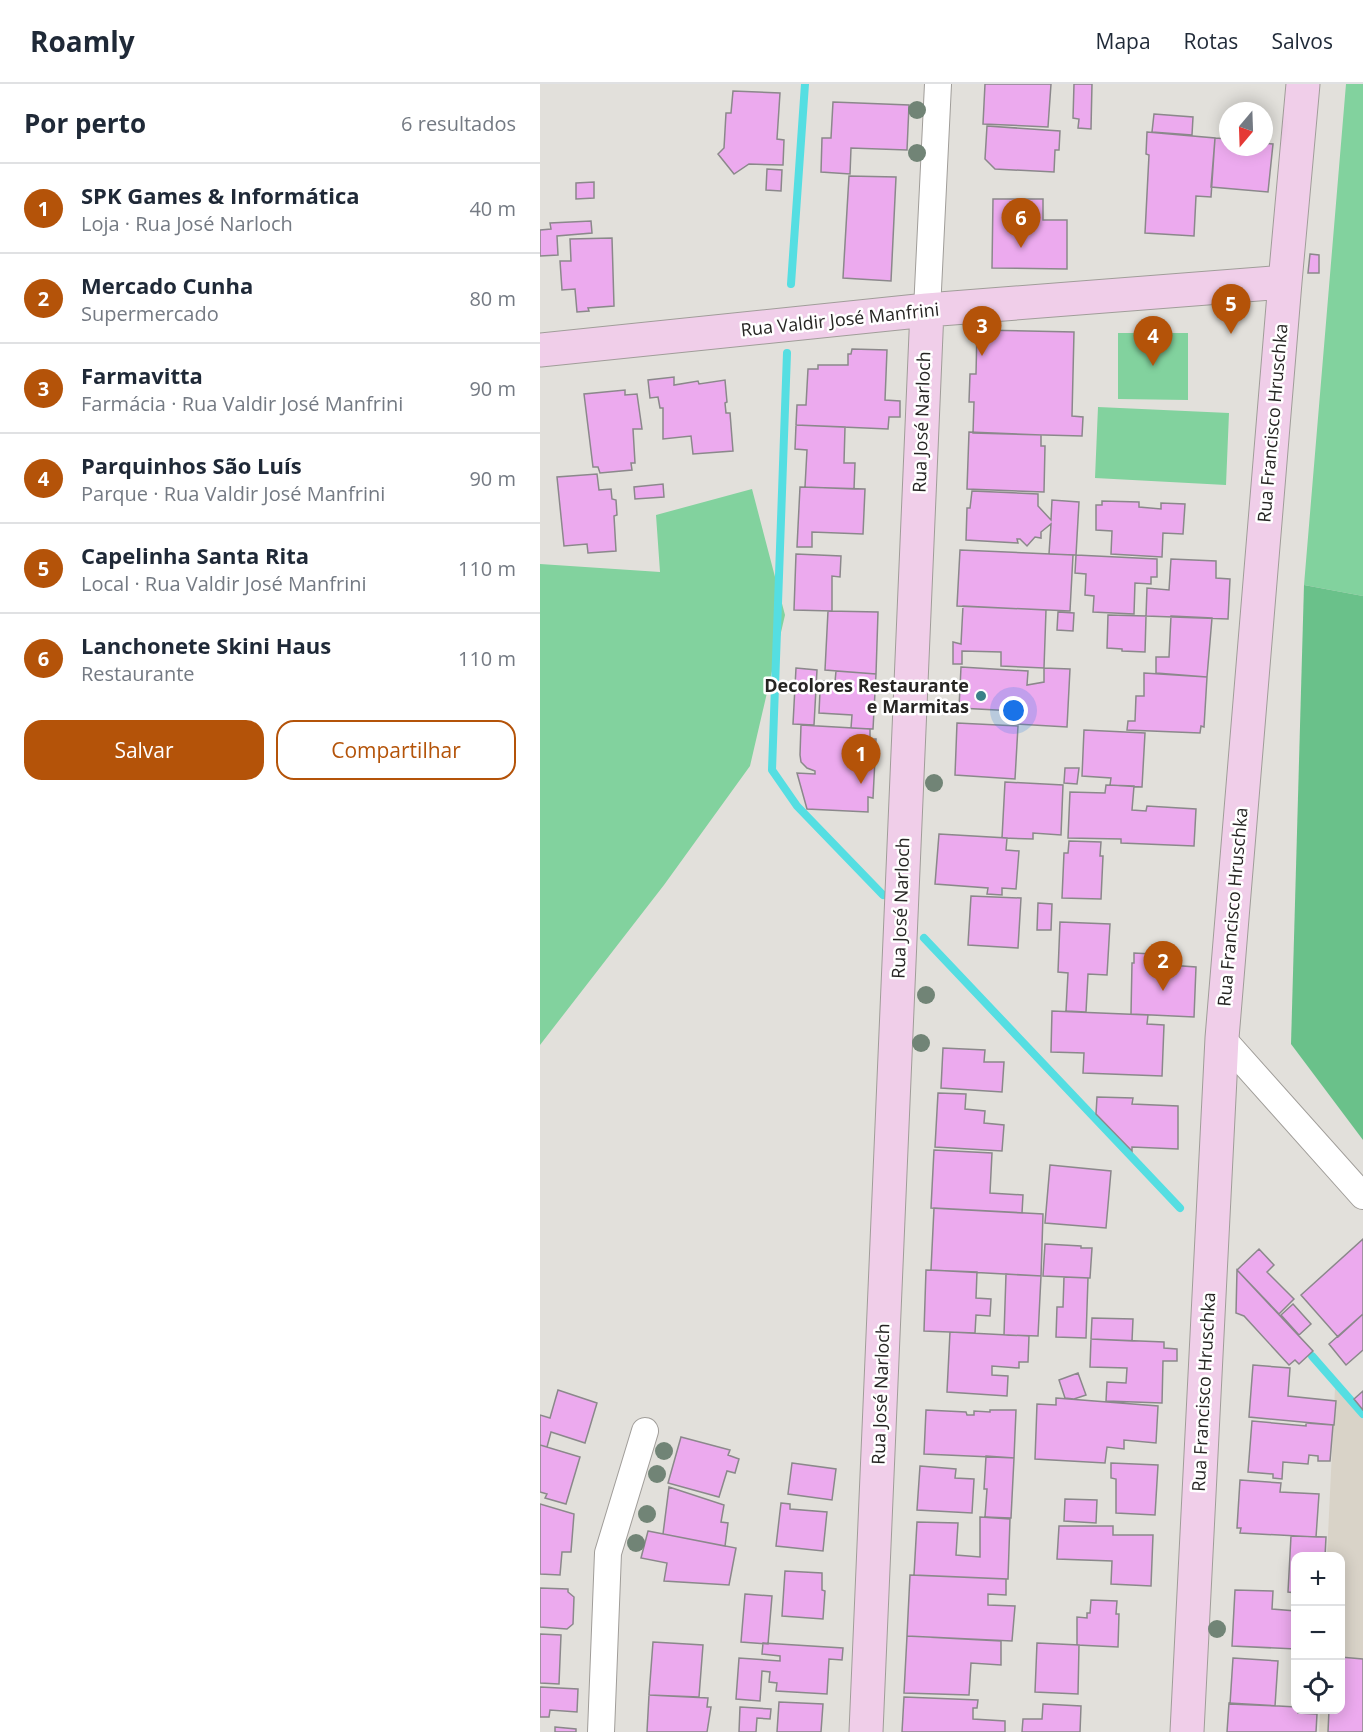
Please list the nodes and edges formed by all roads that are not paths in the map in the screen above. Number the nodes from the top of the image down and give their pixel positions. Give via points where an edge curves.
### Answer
1 (938, 84) edge
2 (1303, 84) edge
3 (1285, 282) junction
4 (927, 310) junction
5 (540, 350) edge
6 (1222, 1038) junction
7 (1363, 1196) edge
8 (645, 1431) dead end
9 (601, 1732) edge
10 (866, 1732) edge
11 (1186, 1732) edge

1 - 4 street, Rua José Narloch
2 - 3 main road, Rua Francisco Hruschka
3 - 4 main road, Rua Valdir José Manfrini
3 - 6 main road, Rua Francisco Hruschka
4 - 5 main road, Rua Valdir José Manfrini
4 - 10 main road, Rua José Narloch
6 - 7 street
6 - 11 main road, Rua Francisco Hruschka
8 - 9 street via 608,1553

